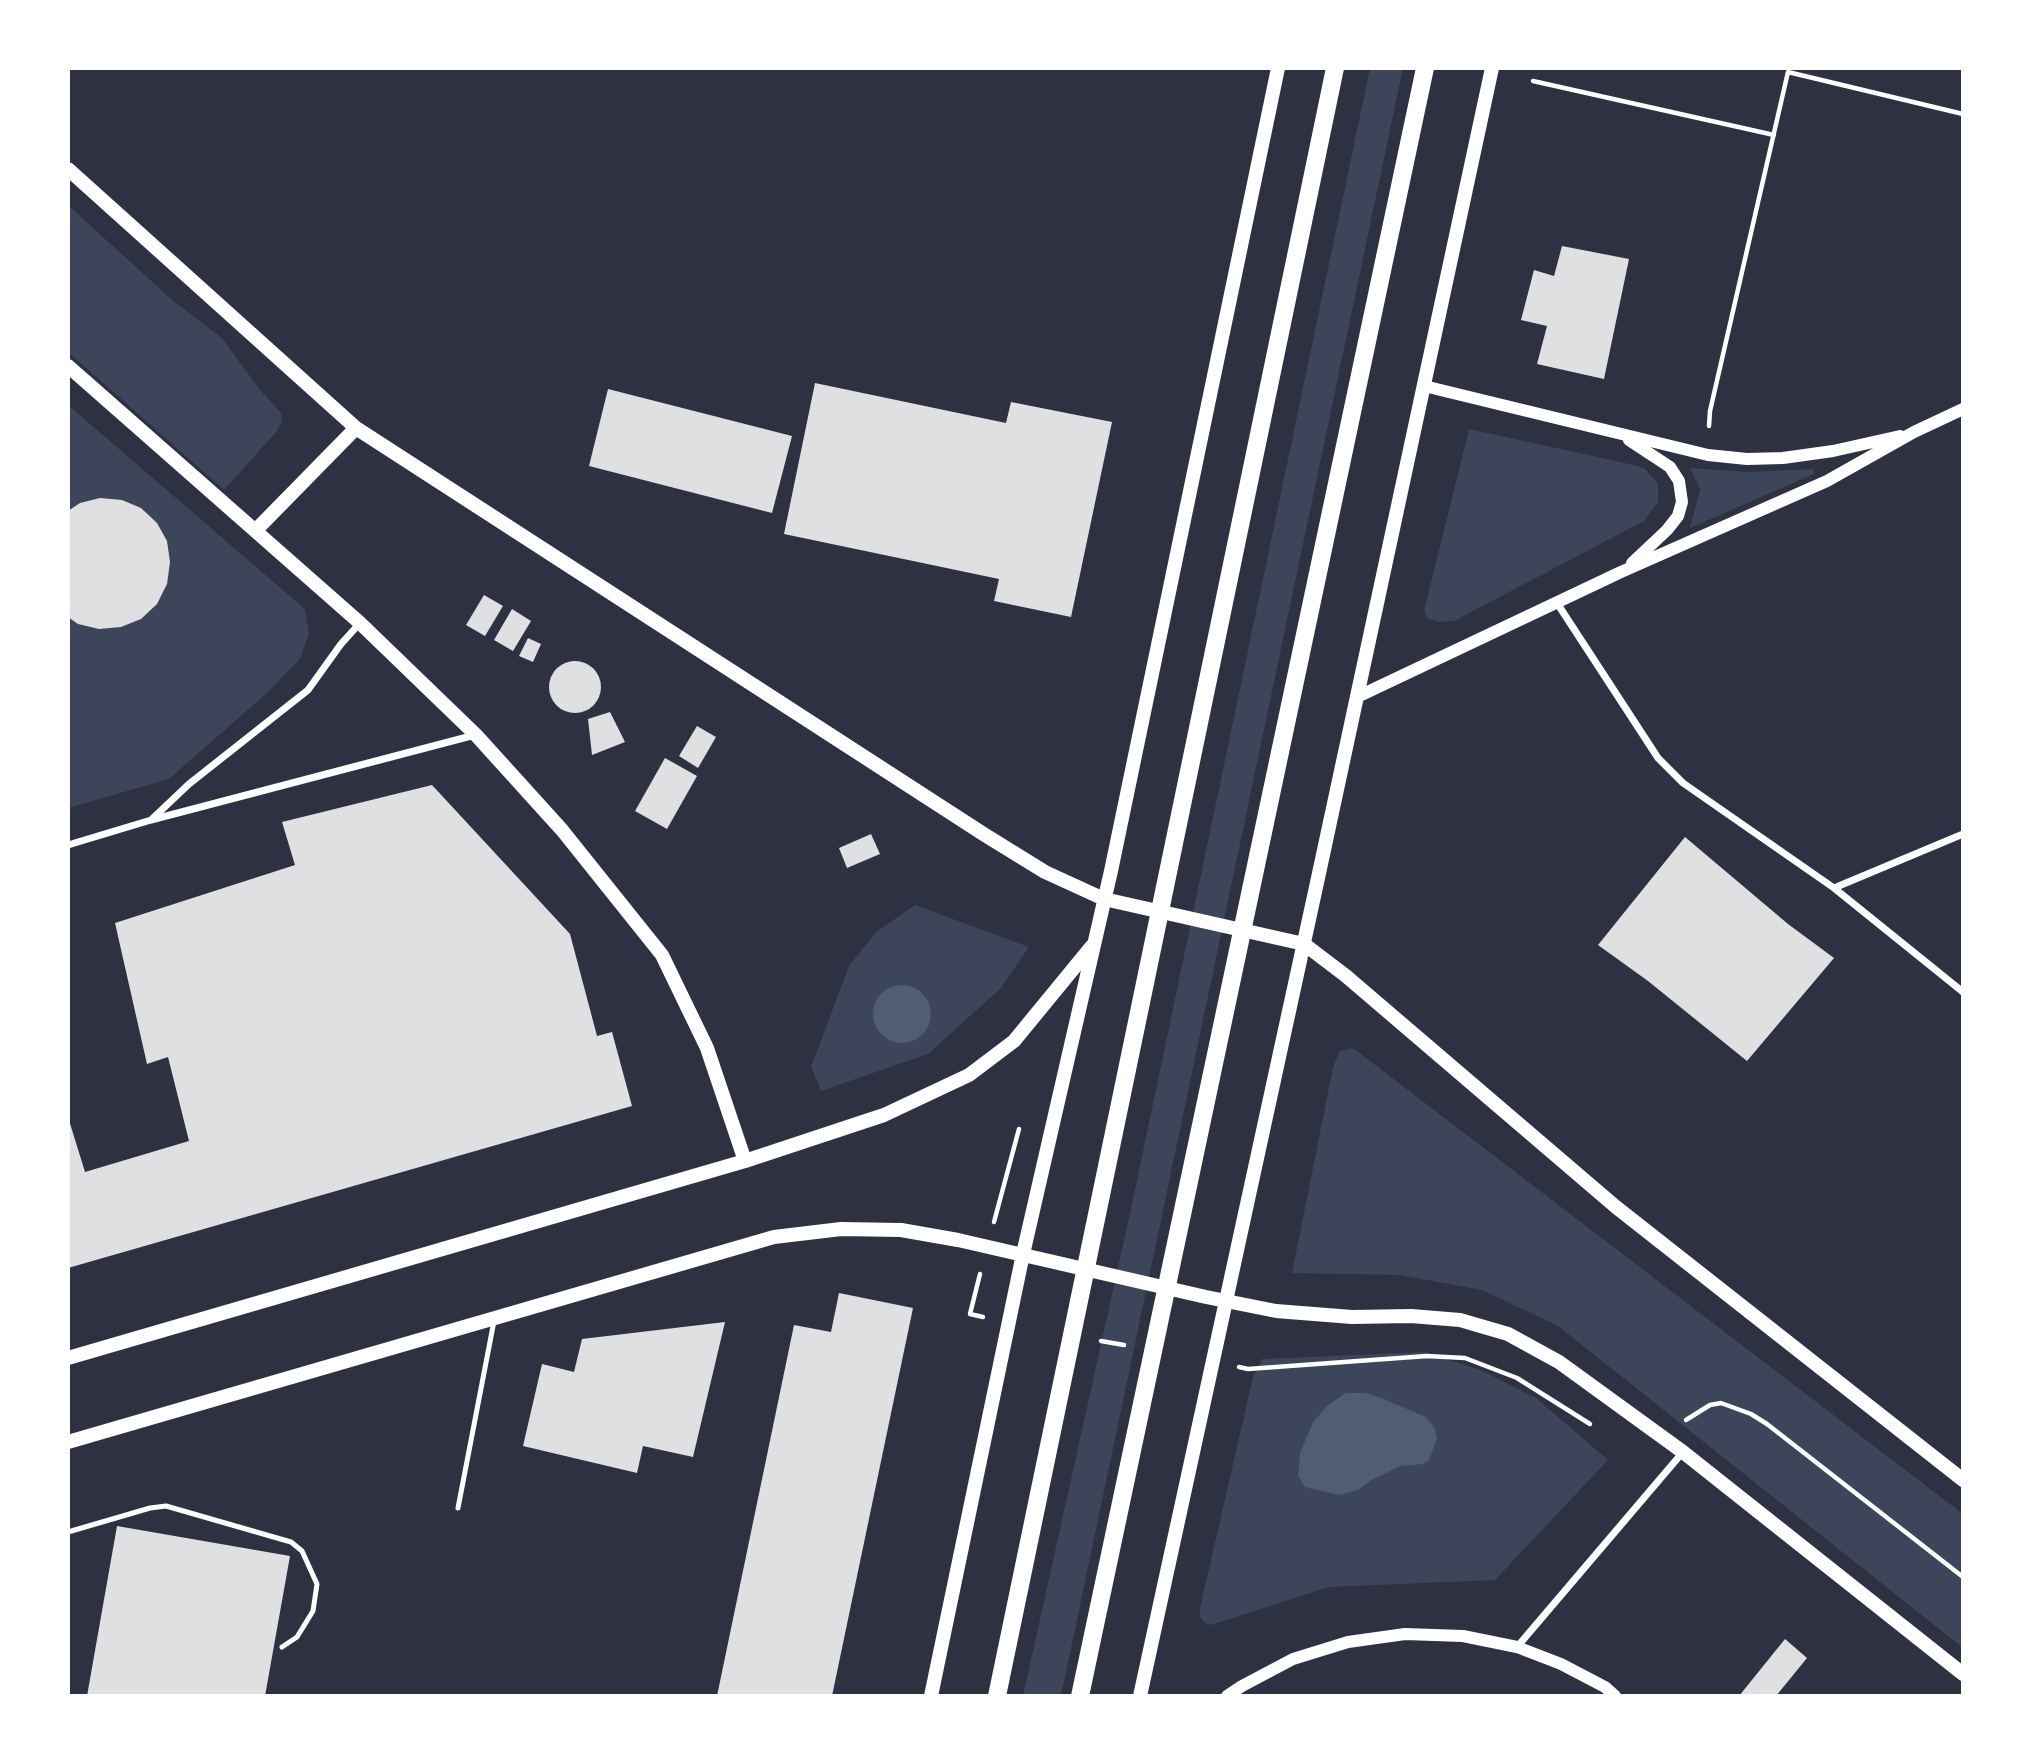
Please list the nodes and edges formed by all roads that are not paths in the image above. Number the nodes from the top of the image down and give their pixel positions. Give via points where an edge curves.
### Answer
1 (1278, 68) edge
2 (1335, 68) edge
3 (1425, 68) edge
4 (1492, 68) edge
5 (68, 169) edge
6 (68, 366) edge
7 (1424, 386) junction
8 (1963, 409) edge
9 (356, 428) junction
10 (1914, 432) junction
11 (1620, 434) junction
12 (256, 530) junction
13 (1621, 572) junction
14 (1557, 603) junction
15 (360, 623) junction
16 (1357, 697) junction
17 (476, 735) junction
18 (150, 820) junction
19 (1963, 834) edge
20 (68, 845) edge
21 (1834, 888) junction
22 (1104, 899) junction
23 (1095, 943) junction
24 (1304, 944) junction
25 (1963, 992) edge
26 (745, 1161) junction
27 (1023, 1254) junction
28 (1224, 1301) junction
29 (494, 1318) junction
30 (68, 1358) edge
31 (68, 1442) edge
32 (1683, 1452) junction
33 (1963, 1480) edge
34 (458, 1508) dead end
35 (68, 1532) edge
36 (282, 1647) dead end
37 (1517, 1647) junction
38 (1963, 1674) edge
39 (931, 1696) edge
40 (997, 1696) edge
41 (1080, 1696) edge
42 (1140, 1696) edge
43 (1227, 1696) edge
44 (1615, 1696) edge

1 - 22 main road
2 - 40 main road
3 - 41 main road
4 - 7 main road
5 - 9 main road
6 - 12 main road
7 - 11 street
7 - 16 main road
8 - 10 street
9 - 12 main road
9 - 22 main road via 985,835 1045,872
10 - 11 street via 1833,451 1747,459 1708,455
10 - 13 street via 1827,481
11 - 13 street via 1670,467 1679,481 1682,502 1667,530
12 - 15 main road
13 - 14 street
14 - 16 street
14 - 21 street via 1658,758 1683,783
15 - 17 main road
15 - 18 street via 307,690
16 - 24 main road
17 - 18 street
17 - 26 main road via 562,830 662,955 707,1048
18 - 20 street
19 - 21 street
21 - 25 street
22 - 23 main road
22 - 24 main road
23 - 26 main road via 1014,1041 969,1075 884,1115
23 - 27 main road
24 - 28 main road
24 - 33 main road via 1616,1207
26 - 30 main road
27 - 28 main road
27 - 29 main road via 901,1230 814,1232 774,1237
27 - 39 main road
28 - 32 main road via 1276,1311 1460,1320 1508,1334 1559,1362
28 - 42 main road
29 - 31 main road
29 - 34 lane
32 - 37 street
32 - 38 main road
35 - 36 lane via 166,1506 291,1542 302,1551 317,1584 313,1611 297,1637
37 - 43 street via 1463,1636 1405,1634 1348,1642 1293,1659
37 - 44 street via 1561,1664

